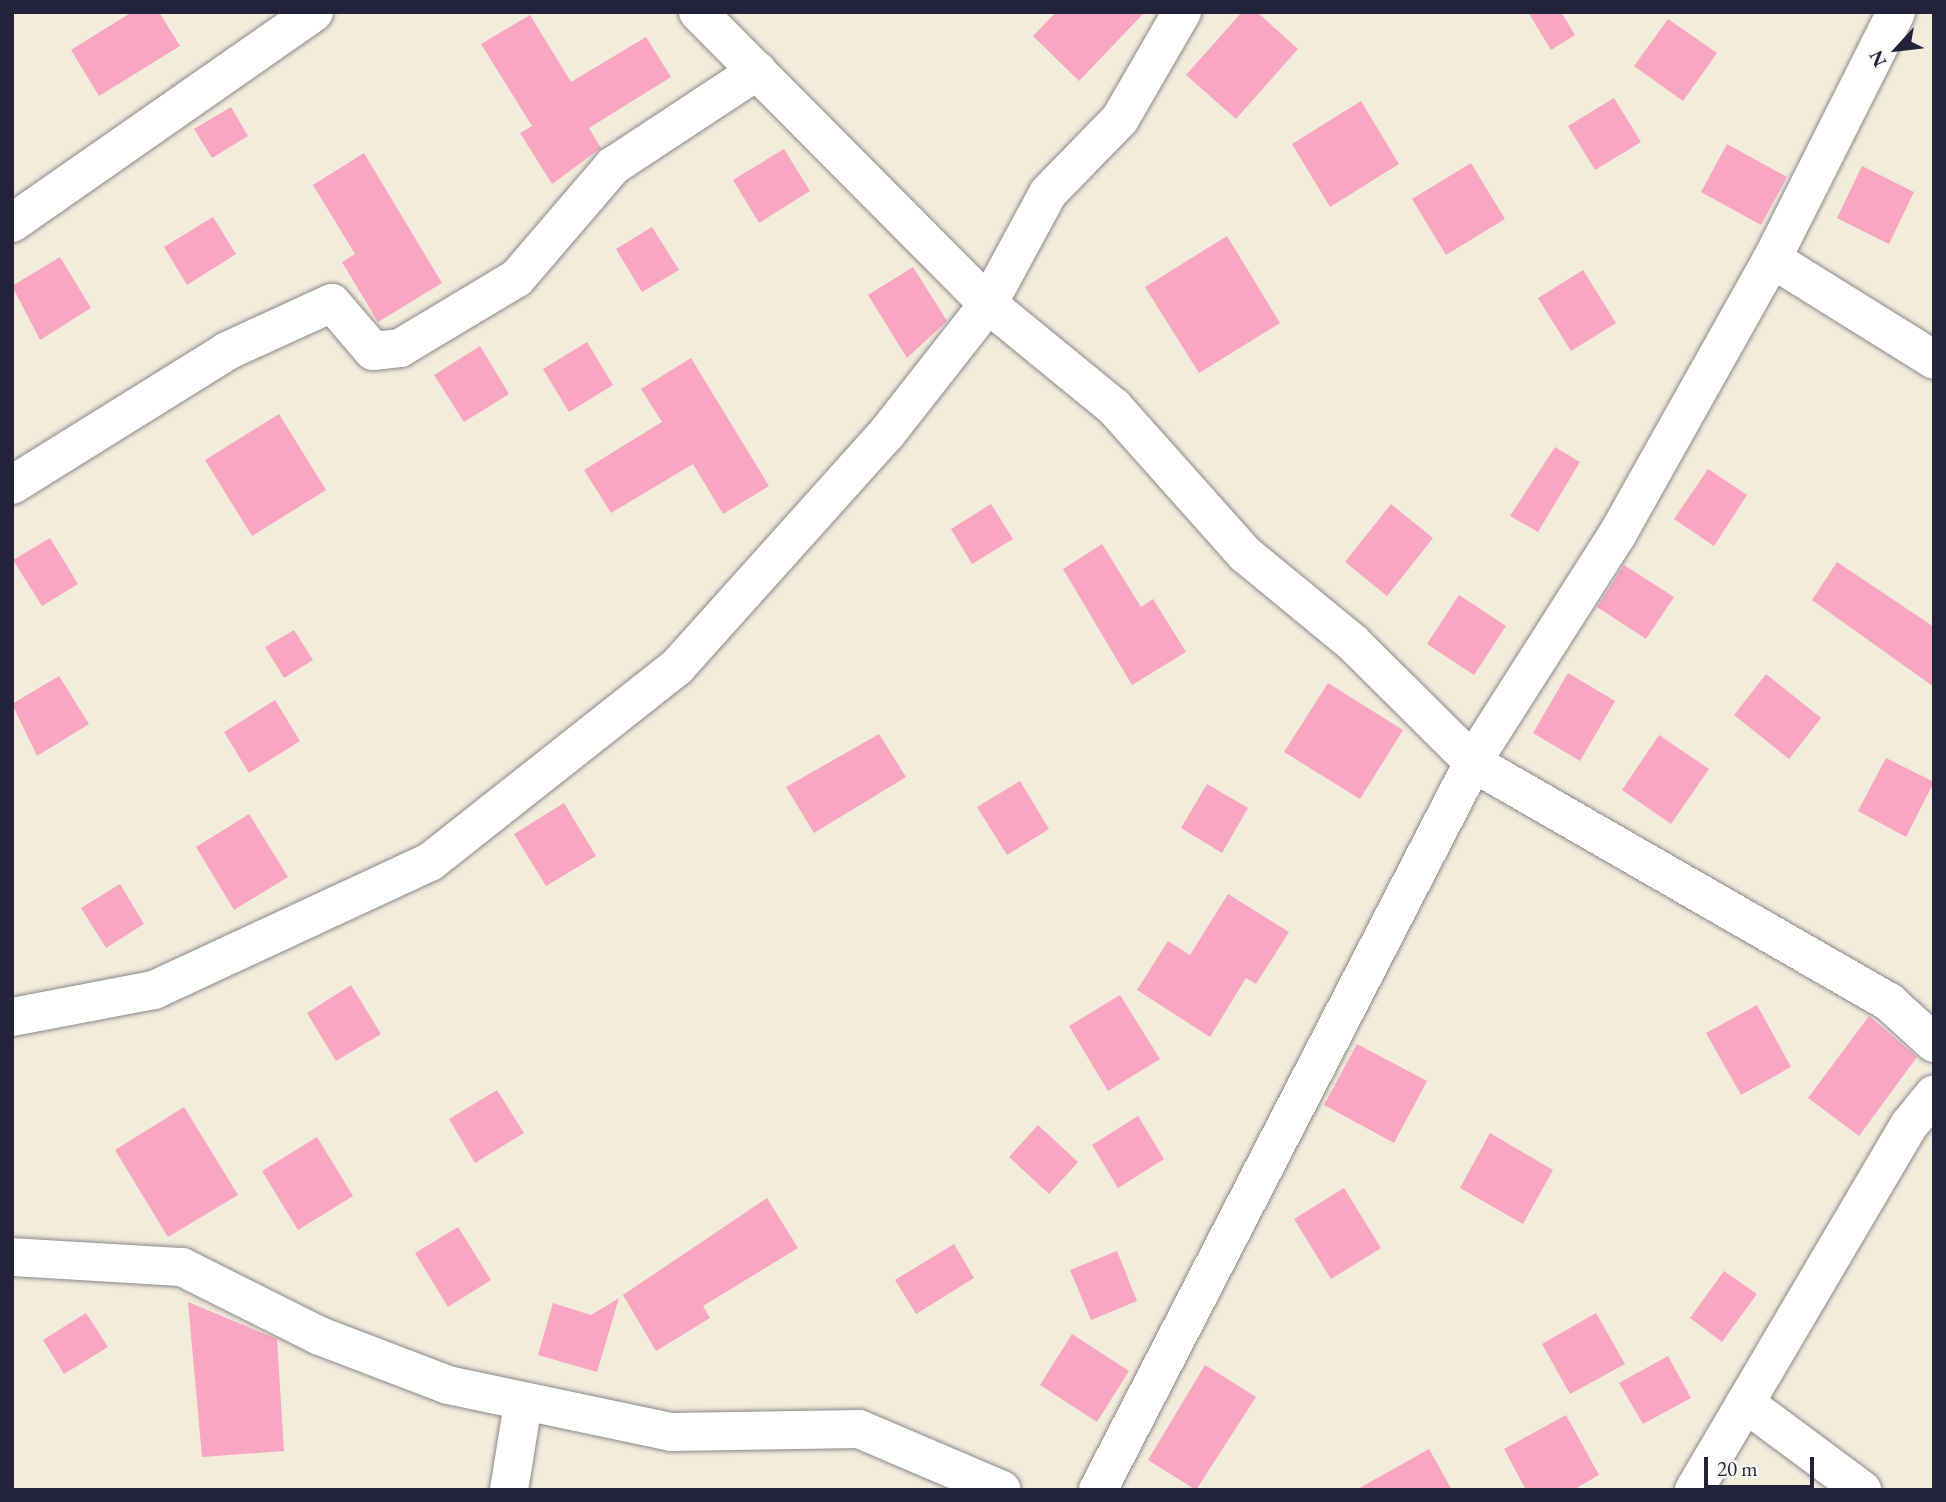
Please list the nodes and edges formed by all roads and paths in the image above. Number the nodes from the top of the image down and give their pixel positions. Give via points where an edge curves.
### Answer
1 (313, 12) edge
2 (698, 12) edge
3 (1182, 12) edge
4 (1896, 12) edge
5 (757, 71) junction
6 (12, 223) edge
7 (1772, 259) junction
8 (988, 304) junction
9 (1934, 360) edge
10 (12, 485) edge
11 (1475, 764) junction
12 (12, 1017) edge
13 (1934, 1043) edge
14 (1934, 1094) edge
15 (12, 1257) edge
16 (1745, 1403) junction
17 (523, 1404) junction
18 (509, 1490) edge
19 (1002, 1490) edge
20 (1098, 1490) edge
21 (1694, 1490) edge
22 (1862, 1490) edge

1 - 6 street
2 - 5 street
3 - 8 street via 1121,119 1048,193
4 - 7 street
5 - 8 street
5 - 10 street via 613,166 517,278 400,348 373,351 332,303 227,351
7 - 9 street
7 - 11 street via 1617,535
8 - 11 street via 1114,407 1246,555 1352,642
8 - 12 street via 887,433 677,667 430,862 154,990
11 - 13 street via 1889,1002
11 - 20 street
14 - 16 street via 1910,1124
15 - 17 street via 182,1267 320,1336 448,1385
16 - 21 street
16 - 22 street
17 - 18 street
17 - 19 street via 671,1432 859,1429

